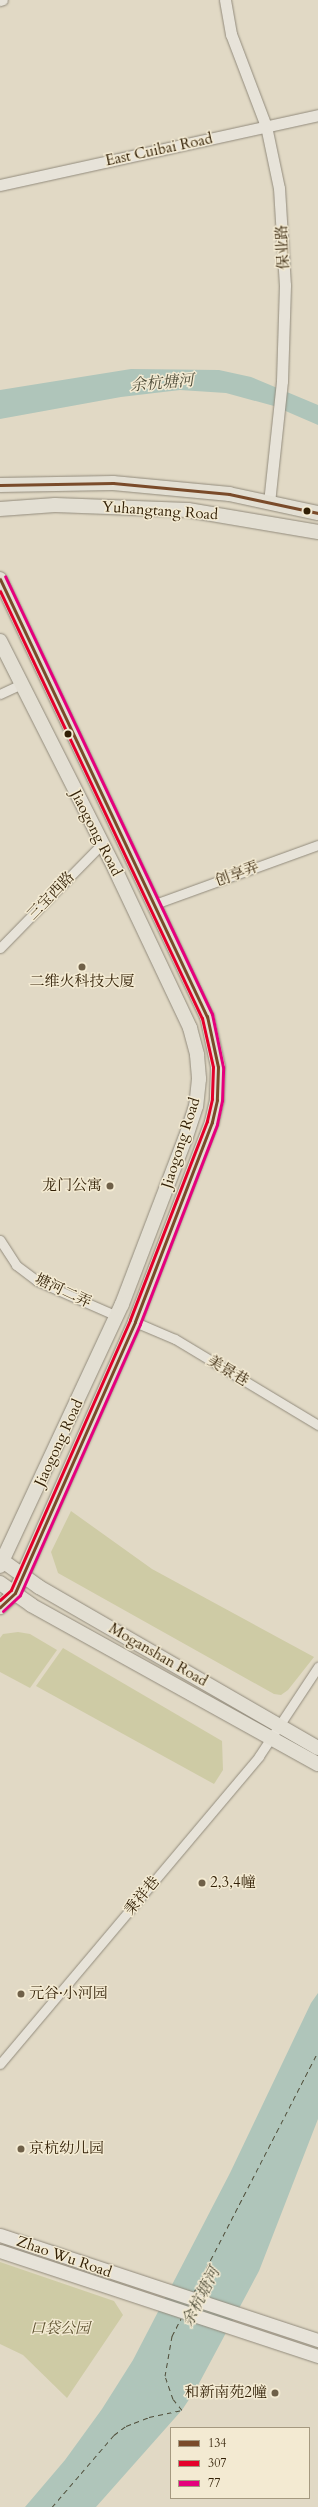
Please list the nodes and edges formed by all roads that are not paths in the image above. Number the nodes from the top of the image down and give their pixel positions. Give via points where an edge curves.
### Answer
1 (3, 0) edge
2 (225, 0) edge
3 (0, 1) edge
4 (318, 115) edge
5 (266, 126) junction
6 (0, 185) edge
7 (0, 485) edge
8 (269, 502) junction
9 (0, 509) edge
10 (318, 513) edge
11 (318, 532) edge
12 (0, 579) edge
13 (0, 640) edge
14 (21, 684) junction
15 (0, 694) edge
16 (102, 844) junction
17 (318, 845) edge
18 (155, 904) junction
19 (0, 948) edge
20 (0, 1240) edge
21 (117, 1316) junction
22 (135, 1322) junction
23 (318, 1425) edge
24 (1, 1562) edge
25 (22, 1574) junction
26 (0, 1583) edge
27 (15, 1593) junction
28 (0, 1607) edge
29 (318, 1668) edge
30 (279, 1725) junction
31 (271, 1737) junction
32 (318, 1748) edge
33 (318, 1764) edge
34 (0, 2064) edge
35 (0, 2235) edge
36 (0, 2251) edge
37 (318, 2340) edge
38 (318, 2356) edge

1 - 3 street
2 - 5 street, 保业路 via 230,34
4 - 5 street, East Cuibai Road
5 - 6 street, East Cuibai Road
5 - 8 street, 保业路 via 279,188 285,285 282,381
7 - 8 main road, Yuhangtang Road via 113,483 229,494
8 - 10 main road, Yuhangtang Road
9 - 11 main road, Yuhangtang Road via 55,505 188,510
12 - 18 main road, Jiaogong Road
13 - 14 main road, Jiaogong Road
14 - 15 street
14 - 16 main road, Jiaogong Road
16 - 19 street, 三宝西路
16 - 21 main road, Jiaogong Road via 190,1028 197,1055 199,1079 196,1106 185,1139
17 - 18 street, 创享弄
18 - 22 main road, Jiaogong Road via 207,1016 218,1067 218,1090 212,1122
20 - 21 street, 塘河二弄 via 16,1265 37,1281
21 - 24 main road, Jiaogong Road
22 - 23 street, 美景巷 via 175,1339
22 - 25 main road, Jiaogong Road
24 - 25 main road, Moganshan Road
25 - 27 main road, Jiaogong Road
25 - 30 main road, Moganshan Road via 40,1587
26 - 27 main road, Moganshan Road
27 - 28 main road
27 - 31 main road, Moganshan Road via 31,1605
29 - 30 street, 秉祥巷
30 - 31 street, 秉祥巷
30 - 32 main road, Moganshan Road
31 - 33 main road, Moganshan Road
31 - 34 street, 秉祥巷 via 259,1756
35 - 37 main road, Zhao Wu Road
36 - 38 main road

